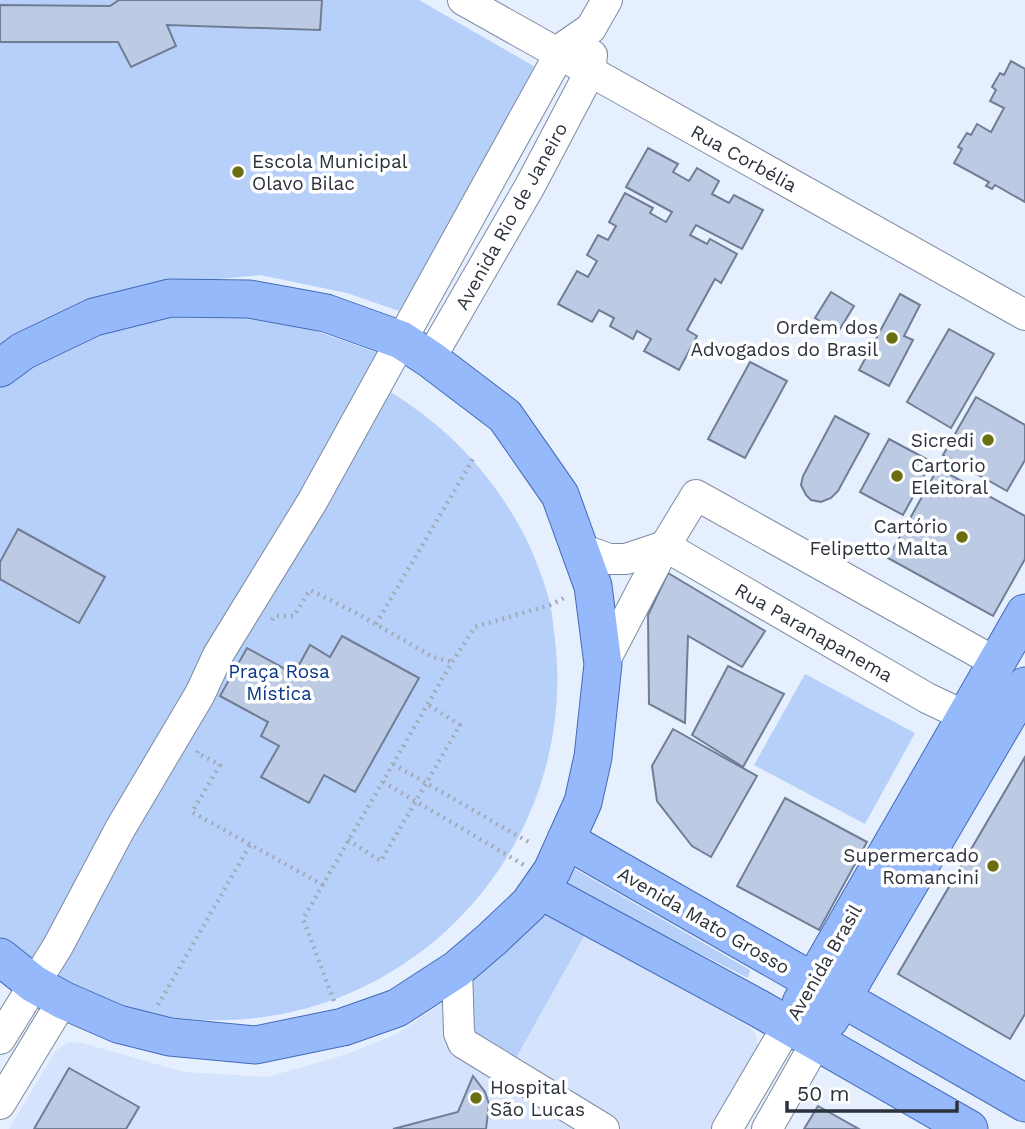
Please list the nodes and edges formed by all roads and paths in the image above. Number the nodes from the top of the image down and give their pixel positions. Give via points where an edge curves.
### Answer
1 (463, 0) edge
2 (607, 0) edge
3 (591, 28) junction
4 (559, 55) junction
5 (590, 72) junction
6 (1025, 315) edge
7 (415, 349) junction
8 (0, 368) edge
9 (473, 459) dead end
10 (665, 545) junction
11 (580, 549) junction
12 (571, 594) dead end
13 (1025, 613) edge
14 (240, 619) junction
15 (376, 624) junction
16 (452, 662) junction
17 (997, 663) junction
18 (603, 664) junction
19 (1023, 693) edge
20 (427, 704) junction
21 (965, 716) junction
22 (181, 724) junction
23 (393, 764) junction
24 (383, 782) junction
25 (426, 785) junction
26 (416, 803) junction
27 (348, 840) junction
28 (250, 845) junction
29 (553, 866) junction
30 (323, 885) junction
31 (0, 957) edge
32 (457, 969) junction
33 (827, 991) junction
34 (48, 992) junction
35 (152, 1014) dead end
36 (343, 1027) junction
37 (803, 1033) junction
38 (0, 1040) edge
39 (1025, 1103) edge
40 (0, 1104) edge
41 (604, 1129) edge
42 (727, 1129) edge
43 (767, 1129) edge
44 (969, 1129) edge

1 - 4 street, Rua Corbélia
2 - 3 street
3 - 4 street, Avenida Rio de Janeiro
3 - 5 street
4 - 5 street, Rua Corbélia
4 - 7 street, Avenida Rio de Janeiro
5 - 6 street, Rua Corbélia
5 - 7 street, Avenida Rio de Janeiro via 530,187
7 - 8 main road via 326,313 249,299 170,298 94,317 23,351
7 - 11 main road via 505,416 560,495
7 - 14 street
9 - 15 path
10 - 11 street via 626,559 609,559
10 - 17 street via 696,495
10 - 18 street
10 - 21 street, Rua Paranapanema
11 - 18 main road via 593,586
12 - 16 path via 550,605 475,627
13 - 17 main road, Avenida Brasil
14 - 15 path via 267,625 275,616 294,616 310,590
14 - 22 street
15 - 16 path via 433,657
16 - 20 path
17 - 21 main road, Avenida Brasil
18 - 29 main road via 583,802
19 - 33 main road, Avenida Brasil
20 - 23 path
20 - 25 path via 460,725
21 - 33 main road, Avenida Brasil
22 - 28 path via 205,738 197,753 220,765 192,812
22 - 34 street via 58,946
23 - 24 path
23 - 25 path
24 - 26 path
24 - 27 path
25 - 26 path
25 - 29 path
26 - 27 path via 381,861
26 - 29 path
27 - 30 path
28 - 30 path
28 - 35 path
29 - 32 main road via 513,919
29 - 33 main road, Avenida Mato Grosso
29 - 37 main road
30 - 36 path via 303,919
31 - 34 main road
32 - 36 main road via 397,1008
32 - 41 street via 463,1043
33 - 37 main road, Avenida Brasil
33 - 39 main road, Avenida Mato Grosso
34 - 36 main road via 118,1024 182,1039 256,1045
34 - 38 street
34 - 40 street
37 - 42 street, Avenida Brasil
37 - 43 street, Avenida Brasil
37 - 44 main road

